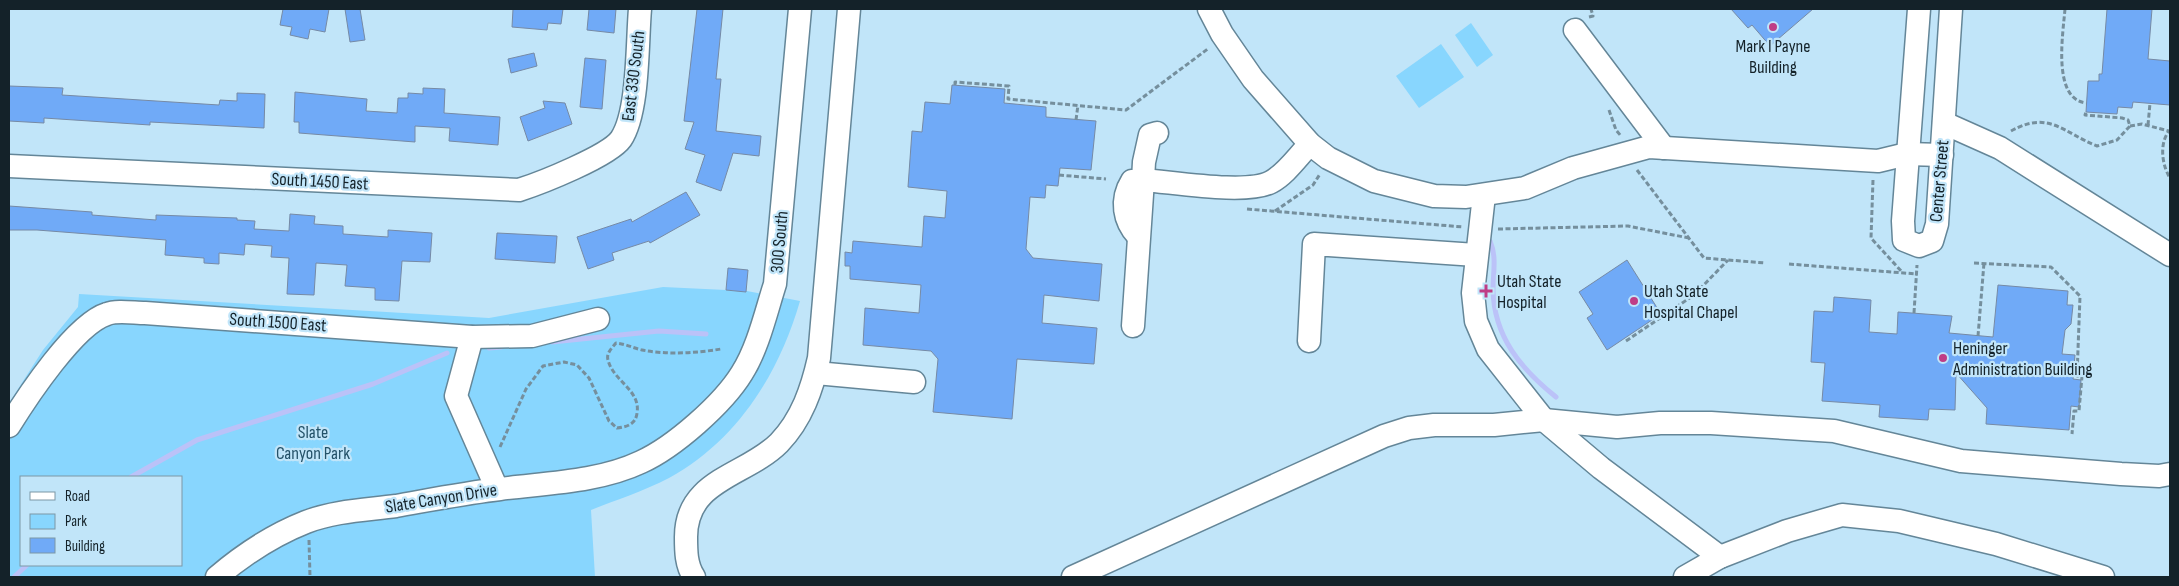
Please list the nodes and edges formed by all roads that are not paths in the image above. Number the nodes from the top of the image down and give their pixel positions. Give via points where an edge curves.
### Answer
1 (640, 9) edge
2 (800, 9) edge
3 (849, 9) edge
4 (1209, 9) edge
5 (1919, 9) edge
6 (1951, 9) edge
7 (1575, 30) dead end
8 (1913, 98) junction
9 (1944, 99) junction
10 (1944, 123) junction
11 (1157, 133) dead end
12 (620, 141) joint
13 (1310, 144) junction
14 (1664, 148) junction
15 (1907, 154) junction
16 (1942, 155) junction
17 (9, 166) edge
18 (1143, 180) junction
19 (1484, 195) junction
20 (1476, 255) junction
21 (2170, 255) edge
22 (598, 319) dead end
23 (1133, 326) dead end
24 (472, 337) junction
25 (1309, 340) dead end
26 (816, 373) junction
27 (914, 382) dead end
28 (1544, 420) junction
29 (9, 426) edge
30 (674, 442) joint
31 (2170, 474) edge
32 (497, 489) junction
33 (1720, 557) junction
34 (217, 577) edge
35 (694, 577) edge
36 (1073, 577) edge
37 (1685, 577) edge
38 (2103, 577) edge

1 - 12 street, East 330 South via 632,112
2 - 30 street, 300 South via 775,284 742,373 711,410
3 - 26 street
4 - 13 street via 1254,79
5 - 8 street, Center Street
6 - 9 street, Center Street
7 - 14 street
8 - 9 street
8 - 15 street, Center Street
9 - 10 street, Center Street
10 - 16 street, Center Street
10 - 21 street via 2000,148
11 - 18 street via 1150,135
12 - 17 street, South 1450 East via 572,168 520,190
13 - 18 street via 1272,182 1258,186 1241,188
13 - 19 street via 1328,158 1374,181 1434,196
14 - 15 street via 1878,161
14 - 19 street via 1649,146 1614,155 1525,188
15 - 16 street
15 - 16 street, Center Street via 1904,240 1919,246 1932,241 1937,224
18 - 23 street
19 - 20 street
20 - 25 street via 1314,244
20 - 28 street via 1473,293 1476,321 1488,349
22 - 24 street, South 1500 East via 532,336
24 - 29 street, South 1500 East via 145,313 107,314 80,331
24 - 32 street via 456,396
26 - 27 street
26 - 35 street via 806,402 780,441 764,457 727,475 696,499 688,515 686,534 689,569
28 - 31 street via 1617,427 1710,423 1834,431 1961,461 2121,474
28 - 33 street via 1601,468
28 - 36 street via 1494,425 1434,425 1384,436
30 - 32 street, Slate Canyon Drive via 641,462 602,474
32 - 34 street, Slate Canyon Drive via 345,512 308,521 272,537
33 - 37 street
33 - 38 street via 1787,531 1842,515 1908,523 1996,544

